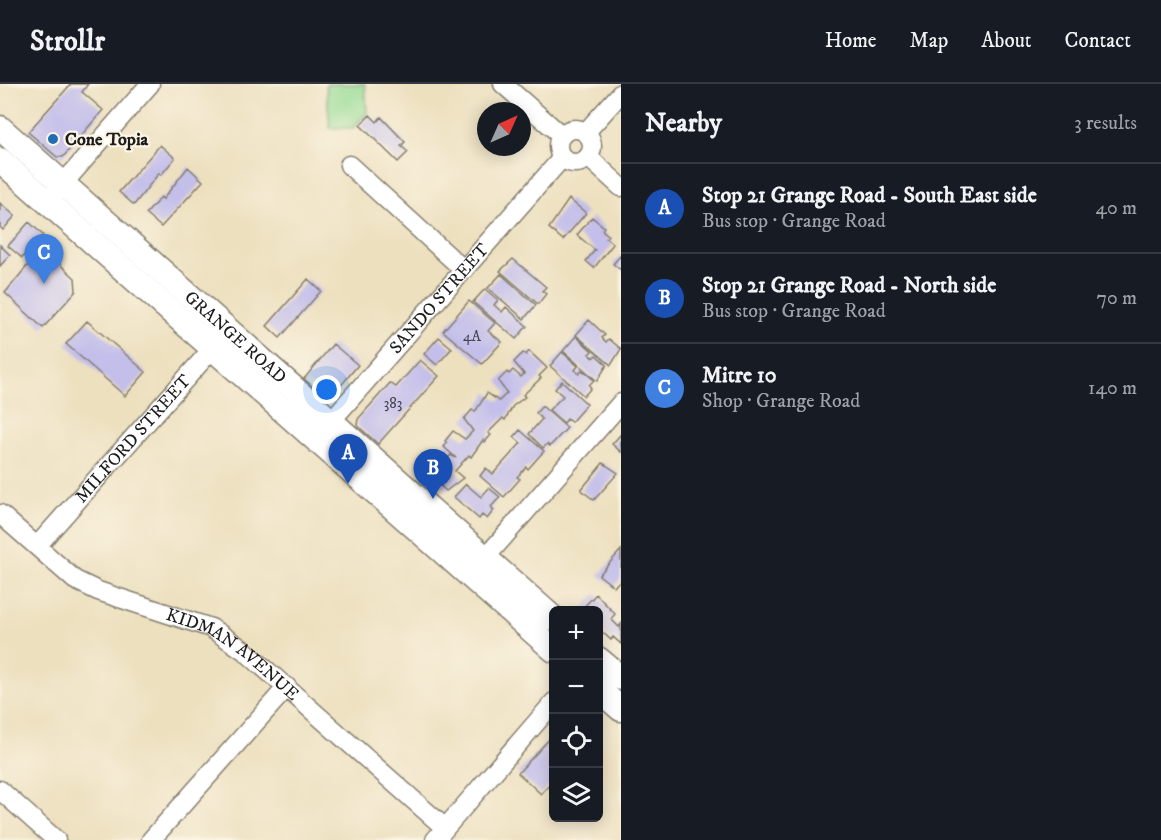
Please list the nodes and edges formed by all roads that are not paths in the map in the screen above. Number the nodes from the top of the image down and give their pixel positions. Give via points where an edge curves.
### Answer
1 (150, 84) edge
2 (503, 84) edge
3 (621, 93) edge
4 (0, 128) edge
5 (586, 132) junction
6 (561, 135) junction
7 (588, 157) junction
8 (562, 158) junction
9 (1, 163) edge
10 (349, 165) dead end
11 (63, 184) junction
12 (621, 187) edge
13 (47, 201) junction
14 (130, 243) junction
15 (114, 261) junction
16 (464, 270) junction
17 (221, 339) junction
18 (621, 403) edge
19 (323, 430) junction
20 (0, 514) edge
21 (37, 546) junction
22 (477, 567) junction
23 (549, 616) edge
24 (549, 645) edge
25 (600, 660) edge
26 (621, 678) edge
27 (287, 687) junction
28 (603, 693) edge
29 (549, 708) edge
30 (621, 709) edge
31 (0, 790) edge
32 (440, 834) edge
33 (56, 840) edge
34 (151, 840) edge

1 - 11 street
2 - 6 street
3 - 5 street
4 - 11 main road, GRANGE ROAD
5 - 6 street via 576,128
5 - 7 street via 592,147
6 - 8 street via 557,144
7 - 8 street via 572,163
7 - 12 street
8 - 16 street, SANDO STREET
9 - 13 main road, GRANGE ROAD
10 - 16 street
11 - 13 street
11 - 14 main road, GRANGE ROAD
13 - 15 main road, GRANGE ROAD
14 - 15 street
14 - 17 main road, GRANGE ROAD
15 - 17 main road, GRANGE ROAD
16 - 19 street, SANDO STREET
17 - 19 main road, GRANGE ROAD
17 - 21 street, MILFORD STREET
18 - 22 street
19 - 22 main road, GRANGE ROAD
20 - 21 street, KIDMAN AVENUE
21 - 27 street, KIDMAN AVENUE via 75,580 98,591 211,628 246,651
22 - 23 main road, GRANGE ROAD
22 - 24 main road, GRANGE ROAD
25 - 26 main road
27 - 32 street, KIDMAN AVENUE
27 - 34 street
28 - 30 main road
29 - 32 street
31 - 33 street

